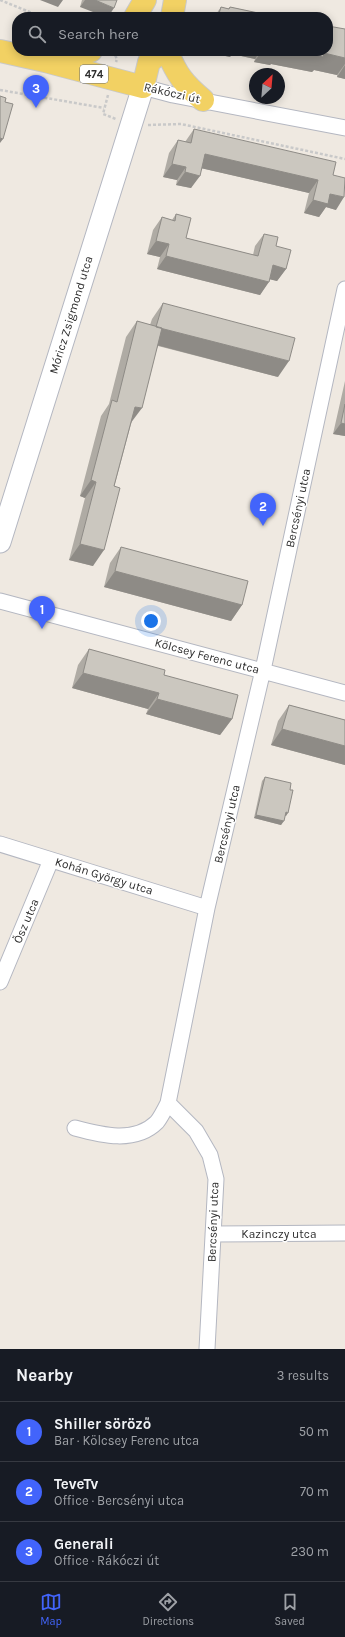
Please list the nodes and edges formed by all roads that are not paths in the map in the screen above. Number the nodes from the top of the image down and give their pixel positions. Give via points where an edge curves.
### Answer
1 (145, 0) edge
2 (151, 0) edge
3 (175, 0) edge
4 (138, 12) edge
5 (150, 12) edge
6 (173, 12) edge
7 (0, 51) edge
8 (12, 54) edge
9 (22, 56) edge
10 (68, 56) edge
11 (155, 56) edge
12 (158, 56) edge
13 (44, 61) junction
14 (143, 87) junction
15 (203, 100) junction
16 (345, 128) edge
17 (345, 289) edge
18 (0, 542) edge
19 (0, 601) edge
20 (263, 670) junction
21 (345, 693) edge
22 (0, 844) edge
23 (51, 860) junction
24 (207, 908) junction
25 (0, 982) edge
26 (168, 1103) junction
27 (75, 1128) dead end
28 (345, 1233) edge
29 (213, 1234) junction
30 (207, 1349) edge

1 - 4 main road
2 - 5 main road
3 - 6 main road
7 - 8 main road, Rákóczi út / 474
9 - 13 main road, Rákóczi út / 474
10 - 13 main road, 474
11 - 14 main road
12 - 15 main road
13 - 14 main road, Rákóczi út / 474
14 - 15 street, Rákóczi út
14 - 18 main road, Móricz Zsigmond utca
15 - 16 street, Rákóczi út
17 - 20 street, Bercsényi utca
19 - 20 street, Kölcsey Ferenc utca
20 - 21 street, Kölcsey Ferenc utca
20 - 24 street, Bercsényi utca
22 - 23 street, Kohán György utca
23 - 24 street, Kohán György utca
23 - 25 street, Ősz utca
24 - 26 street, Bercsényi utca
26 - 27 street via 157,1122 137,1134 106,1136
26 - 29 street, Bercsényi utca via 196,1131 210,1155 216,1179
28 - 29 street, Kazinczy utca
29 - 30 street, Bercsényi utca

